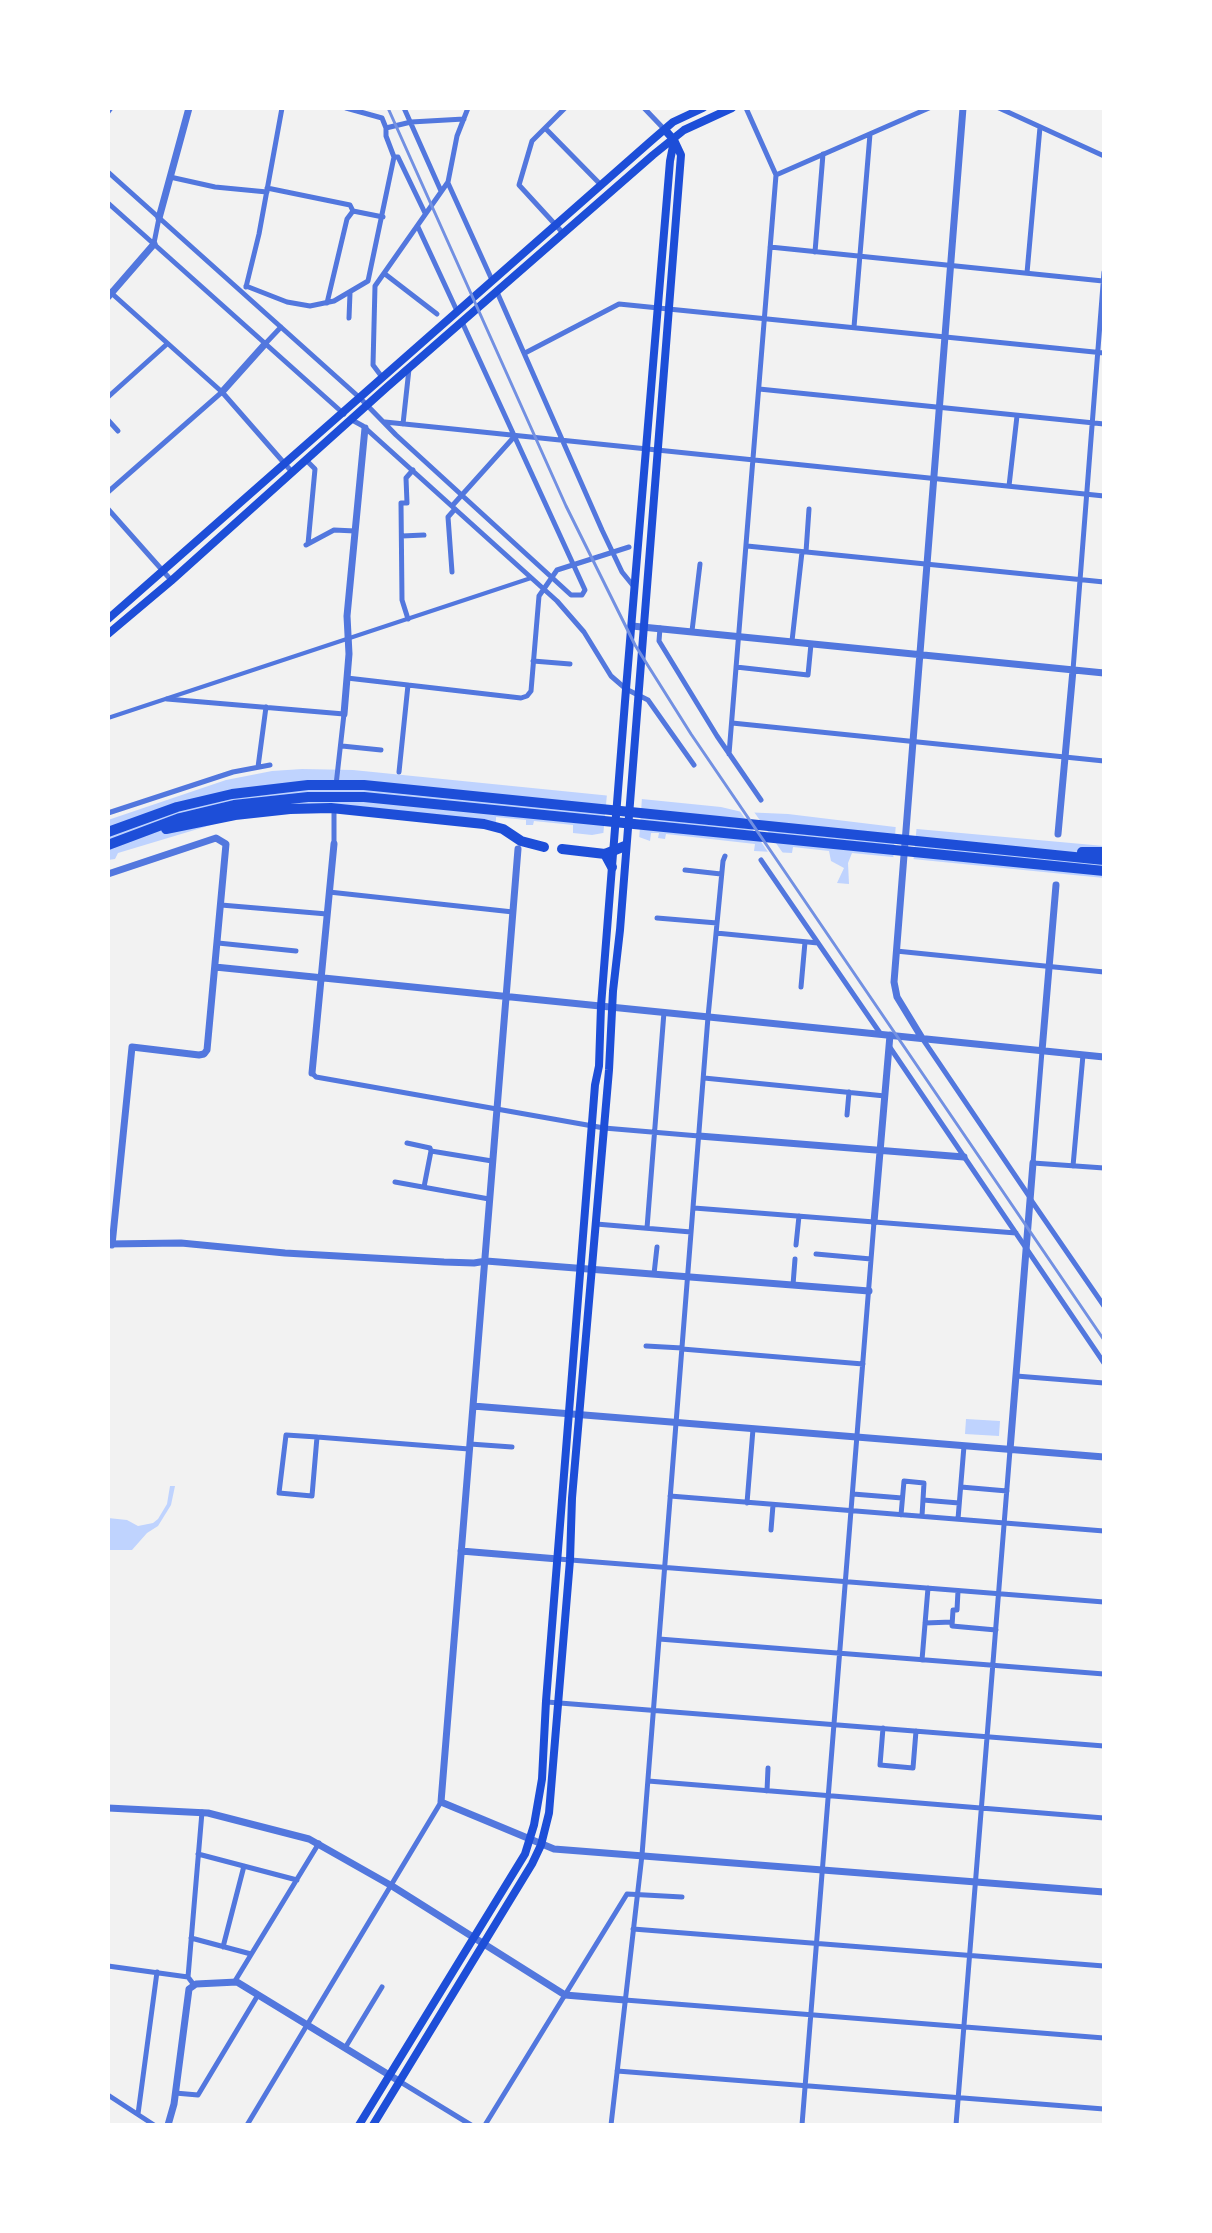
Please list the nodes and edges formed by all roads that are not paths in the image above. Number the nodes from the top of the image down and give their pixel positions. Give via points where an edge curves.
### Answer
1 (189, 108) edge
2 (282, 108) edge
3 (346, 108) edge
4 (378, 108) edge
5 (404, 108) edge
6 (468, 108) edge
7 (565, 108) edge
8 (644, 108) edge
9 (703, 108) edge
10 (732, 108) edge
11 (746, 108) edge
12 (929, 108) edge
13 (963, 108) edge
14 (999, 108) edge
15 (382, 118) junction
16 (464, 119) junction
17 (411, 122) junction
18 (1040, 127) junction
19 (386, 128) junction
20 (545, 128) junction
21 (665, 130) junction
22 (870, 134) junction
23 (674, 140) junction
24 (823, 154) junction
25 (1104, 156) edge
26 (394, 157) junction
27 (108, 172) edge
28 (776, 175) junction
29 (170, 177) junction
30 (448, 182) junction
31 (601, 185) junction
32 (267, 190) junction
33 (442, 191) junction
34 (108, 203) edge
35 (353, 211) junction
36 (426, 214) junction
37 (383, 217) junction
38 (159, 218) junction
39 (556, 224) junction
40 (418, 227) junction
41 (563, 233) junction
42 (154, 244) junction
43 (770, 247) junction
44 (815, 252) junction
45 (860, 256) junction
46 (951, 265) junction
47 (1104, 272) edge
48 (1027, 273) junction
49 (385, 274) junction
50 (492, 280) junction
51 (368, 281) junction
52 (1104, 281) edge
53 (246, 286) junction
54 (375, 286) junction
55 (497, 292) junction
56 (350, 293) junction
57 (109, 294) edge
58 (244, 295) junction
59 (327, 303) junction
60 (658, 307) junction
61 (669, 308) junction
62 (457, 311) junction
63 (437, 314) dead end
64 (349, 318) dead end
65 (765, 318) junction
66 (462, 322) junction
67 (281, 327) junction
68 (854, 327) junction
69 (945, 337) junction
70 (167, 344) junction
71 (265, 344) junction
72 (1101, 352) edge
73 (525, 353) junction
74 (409, 368) junction
75 (382, 377) junction
76 (759, 389) junction
77 (222, 392) junction
78 (108, 397) edge
79 (360, 398) junction
80 (368, 405) junction
81 (939, 408) junction
82 (343, 413) junction
83 (1017, 416) junction
84 (108, 420) edge
85 (353, 420) junction
86 (384, 422) junction
87 (1092, 423) junction
88 (403, 424) junction
89 (1104, 424) edge
90 (365, 428) junction
91 (118, 431) dead end
92 (515, 436) junction
93 (563, 441) junction
94 (647, 450) junction
95 (658, 451) junction
96 (753, 460) junction
97 (307, 461) junction
98 (285, 464) junction
99 (413, 470) junction
100 (293, 473) junction
101 (934, 479) junction
102 (1009, 486) junction
103 (108, 492) edge
104 (462, 494) junction
105 (1086, 494) junction
106 (1104, 496) edge
107 (454, 507) junction
108 (108, 509) edge
109 (809, 509) dead end
110 (355, 531) junction
111 (424, 535) dead end
112 (402, 536) junction
113 (747, 546) junction
114 (629, 547) dead end
115 (612, 551) junction
116 (804, 552) junction
117 (700, 564) dead end
118 (927, 564) junction
119 (573, 565) junction
120 (163, 571) junction
121 (452, 572) dead end
122 (553, 576) junction
123 (532, 578) junction
124 (1080, 579) junction
125 (171, 581) junction
126 (1104, 582) edge
127 (635, 588) junction
128 (544, 589) junction
129 (108, 619) edge
130 (408, 619) junction
131 (632, 626) junction
132 (643, 627) junction
133 (660, 628) junction
134 (692, 631) junction
135 (108, 634) edge
136 (739, 636) junction
137 (348, 639) junction
138 (792, 641) junction
139 (811, 643) junction
140 (920, 654) junction
141 (533, 661) junction
142 (570, 664) dead end
143 (736, 667) junction
144 (1073, 670) junction
145 (1104, 673) edge
146 (347, 678) junction
147 (408, 685) junction
148 (626, 689) junction
149 (637, 694) junction
150 (167, 699) junction
151 (266, 707) junction
152 (344, 714) junction
153 (108, 718) edge
154 (732, 723) junction
155 (913, 741) junction
156 (342, 746) junction
157 (381, 750) dead end
158 (729, 754) junction
159 (1065, 757) junction
160 (1104, 761) edge
161 (270, 765) dead end
162 (694, 765) dead end
163 (258, 767) junction
164 (399, 772) dead end
165 (761, 800) dead end
166 (108, 813) edge
167 (108, 832) edge
168 (1058, 834) dead end
169 (128, 837) junction
170 (334, 844) joint
171 (108, 845) edge
172 (544, 847) dead end
173 (518, 849) dead end
174 (562, 849) dead end
175 (615, 849) junction
176 (1104, 852) edge
177 (1036, 853) junction
178 (725, 856) dead end
179 (761, 860) dead end
180 (1104, 860) edge
181 (612, 867) joint
182 (685, 870) dead end
183 (1104, 871) edge
184 (108, 874) edge
185 (721, 874) junction
186 (1056, 885) dead end
187 (329, 892) junction
188 (221, 905) junction
189 (513, 912) junction
190 (327, 914) junction
191 (657, 918) dead end
192 (717, 923) junction
193 (716, 933) junction
194 (805, 942) junction
195 (218, 943) junction
196 (818, 943) junction
197 (296, 951) dead end
198 (896, 951) junction
199 (215, 967) junction
200 (1049, 967) junction
201 (1104, 972) edge
202 (321, 977) junction
203 (801, 987) dead end
204 (505, 996) junction
205 (601, 1006) junction
206 (612, 1007) junction
207 (664, 1012) junction
208 (708, 1017) junction
209 (880, 1034) junction
210 (890, 1035) junction
211 (922, 1038) junction
212 (889, 1046) junction
213 (1042, 1051) junction
214 (1083, 1055) junction
215 (1104, 1057) edge
216 (312, 1073) joint
217 (704, 1078) junction
218 (849, 1092) junction
219 (885, 1096) junction
220 (496, 1108) junction
221 (847, 1115) dead end
222 (593, 1124) junction
223 (604, 1128) junction
224 (655, 1132) junction
225 (699, 1136) junction
226 (407, 1143) dead end
227 (880, 1150) junction
228 (431, 1151) junction
229 (964, 1157) junction
230 (492, 1161) junction
231 (1033, 1163) junction
232 (1073, 1166) junction
233 (1104, 1168) edge
234 (395, 1182) dead end
235 (424, 1187) junction
236 (1030, 1198) junction
237 (489, 1199) junction
238 (694, 1208) junction
239 (799, 1216) junction
240 (874, 1222) junction
241 (596, 1224) junction
242 (647, 1228) junction
243 (691, 1232) junction
244 (1016, 1233) junction
245 (1027, 1234) junction
246 (110, 1244) edge
247 (796, 1245) dead end
248 (657, 1247) dead end
249 (1026, 1248) junction
250 (816, 1254) dead end
251 (795, 1259) dead end
252 (871, 1259) junction
253 (484, 1261) junction
254 (581, 1268) junction
255 (592, 1269) junction
256 (654, 1274) junction
257 (688, 1277) junction
258 (793, 1285) junction
259 (869, 1291) junction
260 (1104, 1306) edge
261 (646, 1346) dead end
262 (682, 1349) junction
263 (1104, 1363) edge
264 (863, 1364) junction
265 (1016, 1376) junction
266 (1104, 1383) edge
267 (473, 1406) junction
268 (570, 1414) junction
269 (581, 1415) junction
270 (676, 1423) junction
271 (753, 1429) junction
272 (317, 1437) junction
273 (858, 1437) junction
274 (964, 1446) junction
275 (469, 1447) junction
276 (512, 1447) dead end
277 (1010, 1450) junction
278 (1104, 1457) edge
279 (961, 1487) junction
280 (1007, 1491) junction
281 (853, 1494) junction
282 (670, 1496) junction
283 (902, 1498) junction
284 (923, 1500) junction
285 (747, 1503) junction
286 (959, 1503) junction
287 (773, 1505) junction
288 (851, 1511) junction
289 (901, 1515) junction
290 (922, 1516) junction
291 (958, 1519) junction
292 (1004, 1523) junction
293 (771, 1530) dead end
294 (1104, 1531) edge
295 (461, 1551) junction
296 (558, 1559) junction
297 (570, 1560) junction
298 (665, 1567) junction
299 (846, 1582) junction
300 (928, 1588) junction
301 (958, 1591) junction
302 (999, 1594) junction
303 (1104, 1602) edge
304 (952, 1622) junction
305 (925, 1623) junction
306 (996, 1630) junction
307 (659, 1639) junction
308 (840, 1653) junction
309 (922, 1660) junction
310 (993, 1665) junction
311 (1104, 1674) edge
312 (546, 1701) junction
313 (558, 1702) junction
314 (653, 1710) junction
315 (834, 1724) junction
316 (883, 1728) junction
317 (916, 1731) junction
318 (987, 1736) junction
319 (1104, 1746) edge
320 (768, 1768) dead end
321 (648, 1781) junction
322 (767, 1791) junction
323 (829, 1796) junction
324 (441, 1802) junction
325 (108, 1808) edge
326 (982, 1808) junction
327 (202, 1812) junction
328 (1104, 1818) edge
329 (530, 1840) junction
330 (319, 1843) junction
331 (541, 1845) junction
332 (198, 1854) junction
333 (642, 1855) junction
334 (244, 1866) junction
335 (823, 1870) junction
336 (297, 1880) junction
337 (976, 1882) junction
338 (392, 1886) junction
339 (1104, 1892) edge
340 (637, 1894) junction
341 (682, 1897) dead end
342 (633, 1929) junction
343 (475, 1937) junction
344 (191, 1938) junction
345 (817, 1943) junction
346 (483, 1945) junction
347 (223, 1947) junction
348 (251, 1954) junction
349 (970, 1956) junction
350 (1104, 1966) edge
351 (108, 1967) edge
352 (157, 1972) junction
353 (188, 1977) junction
354 (235, 1981) junction
355 (194, 1985) junction
356 (382, 1987) dead end
357 (258, 1995) junction
358 (565, 1995) junction
359 (625, 2000) junction
360 (811, 2014) junction
361 (308, 2025) junction
362 (964, 2027) junction
363 (1104, 2038) edge
364 (345, 2048) junction
365 (617, 2071) junction
366 (390, 2075) junction
367 (399, 2081) junction
368 (806, 2086) junction
369 (175, 2093) junction
370 (108, 2095) edge
371 (958, 2098) junction
372 (1104, 2109) edge
373 (138, 2114) junction
374 (154, 2125) edge
375 (168, 2125) edge
376 (247, 2125) edge
377 (359, 2125) edge
378 (373, 2125) edge
379 (471, 2125) edge
380 (485, 2125) edge
381 (611, 2125) edge
382 (802, 2125) edge
383 (956, 2125) edge

1 - 29 street
2 - 32 street
3 - 15 street
4 - 15 street
5 - 17 street
6 - 16 street
7 - 20 street
8 - 21 street
9 - 21 main road
10 - 23 main road
11 - 28 street
12 - 22 street
13 - 46 street
14 - 18 street
15 - 19 street
16 - 17 street
16 - 30 street
17 - 19 street
17 - 33 street
18 - 25 street
18 - 48 street
19 - 26 street
20 - 31 street
20 - 39 street via 532,141 519,185
21 - 23 main road
21 - 31 main road
22 - 24 street
22 - 45 street
23 - 41 main road
23 - 60 main road
23 - 61 main road via 681,155
24 - 28 street
24 - 44 street
26 - 36 street
26 - 37 street
27 - 38 street
28 - 43 street
29 - 32 street
29 - 38 street
30 - 33 street
30 - 50 street
31 - 39 main road
32 - 35 street via 350,205
32 - 53 street
33 - 36 street
34 - 42 street
35 - 37 street
35 - 59 street
36 - 40 street
37 - 51 street
38 - 42 street
38 - 58 street
39 - 41 street
39 - 50 main road
40 - 49 street
40 - 62 street
41 - 55 main road
42 - 57 street
42 - 71 street
43 - 44 street
43 - 65 street
44 - 45 street
45 - 46 street
45 - 68 street
46 - 48 street
46 - 69 street
47 - 52 street
48 - 52 street
49 - 54 street
49 - 63 street
50 - 62 main road
51 - 54 street
51 - 56 street
52 - 72 street
53 - 58 street
53 - 59 street via 300,306
54 - 75 street via 373,365
55 - 66 main road
55 - 73 street
56 - 59 street
56 - 64 street
57 - 70 street
58 - 67 street
60 - 61 street
60 - 73 street via 619,304
60 - 94 main road
61 - 65 street
61 - 95 main road
62 - 75 main road
65 - 68 street
65 - 76 street
66 - 74 main road
66 - 92 street
67 - 71 street
67 - 79 street
68 - 69 street
69 - 72 street
69 - 81 street
70 - 77 street
70 - 78 street
71 - 77 street
71 - 82 street
72 - 87 street
73 - 93 street
74 - 80 main road
74 - 88 street
75 - 79 main road
76 - 81 street
76 - 96 street
77 - 98 street
77 - 103 street
79 - 80 street
79 - 82 main road
80 - 85 main road
80 - 86 street
81 - 83 street
81 - 101 street
82 - 85 street
82 - 98 main road
83 - 87 street
83 - 102 street
84 - 91 street
85 - 90 street
85 - 97 main road
86 - 88 street
86 - 104 street
87 - 89 street
87 - 105 street
88 - 92 street
90 - 99 street
90 - 110 street
92 - 93 street
92 - 104 street
92 - 119 street
93 - 94 street
93 - 115 street
94 - 95 street
94 - 127 main road
95 - 96 street
95 - 132 main road
96 - 101 street
96 - 113 street
97 - 100 main road
97 - 110 street via 315,469 307,544 334,530
98 - 100 street
98 - 120 main road
99 - 107 street
99 - 112 street via 406,478 407,503 401,503
100 - 125 main road
101 - 102 street
101 - 118 street
102 - 105 street
104 - 107 street
104 - 122 street
105 - 106 street
105 - 124 street
107 - 121 street via 448,517
107 - 123 street
108 - 120 street
109 - 116 street
110 - 137 street
111 - 112 street
112 - 130 street via 402,600
113 - 116 street
113 - 136 street
114 - 115 street
115 - 119 street
115 - 127 street
116 - 118 street
116 - 138 street
117 - 134 street
118 - 124 street
118 - 140 street
119 - 122 street
119 - 122 street via 585,590 582,595 571,595
120 - 125 street
120 - 129 main road
122 - 128 street
123 - 128 street
123 - 130 street
124 - 126 street
124 - 144 street
125 - 135 main road
127 - 131 main road
128 - 141 street
128 - 148 street
130 - 137 street
131 - 132 street
131 - 148 main road
132 - 133 street
132 - 149 main road
133 - 134 street
133 - 158 street via 659,641
134 - 136 street
136 - 138 street
136 - 143 street
137 - 146 street
137 - 150 street
138 - 139 street
139 - 140 street
139 - 143 street via 808,675
140 - 144 street
140 - 155 street
141 - 142 street
141 - 147 street via 531,691 521,698
143 - 154 street
144 - 145 street
144 - 159 street
146 - 147 street
146 - 152 street
147 - 164 street
148 - 149 street
148 - 175 main road
149 - 162 street via 648,700
149 - 175 main road via 630,789
150 - 151 street
150 - 153 street
151 - 152 street
151 - 163 street
152 - 156 street
154 - 155 street
154 - 158 street
155 - 159 street
155 - 198 street
156 - 157 street
156 - 170 street
158 - 165 street
159 - 160 street
159 - 168 street
161 - 163 street
163 - 166 street
167 - 177 highway via 177,807 241,792 364,785
169 - 171 highway
169 - 172 highway via 224,816 308,808 484,824
169 - 183 highway via 234,805 364,797
170 - 187 street
173 - 189 street
174 - 175 highway
175 - 181 highway
175 - 206 main road
176 - 177 highway
177 - 180 highway
178 - 185 street
179 - 196 street
181 - 205 main road
182 - 185 street
184 - 188 street via 219,839 227,849
185 - 192 street
186 - 200 street
187 - 189 street
187 - 190 street
188 - 190 street
188 - 195 street
189 - 204 street
190 - 202 street
191 - 192 street
192 - 193 street
193 - 194 street
193 - 208 street
194 - 196 street
194 - 203 street
195 - 197 street
195 - 199 street
196 - 209 street
198 - 200 street
198 - 211 street via 895,992
199 - 202 street
199 - 246 street via 204,1054 132,1047
200 - 201 street
200 - 213 street
202 - 204 street
202 - 216 street
204 - 205 street
204 - 220 street
205 - 206 street
205 - 222 main road
206 - 207 street
206 - 223 main road
207 - 208 street
207 - 224 street
208 - 209 street
208 - 217 street
209 - 210 street
210 - 211 street
210 - 212 street
211 - 213 street
211 - 236 street
212 - 219 street
212 - 229 street
213 - 214 street
213 - 231 street
214 - 215 street
214 - 232 street
216 - 220 street
217 - 218 street
217 - 225 street
218 - 219 street
218 - 221 street
219 - 227 street
220 - 222 street
220 - 230 street
222 - 223 street
222 - 254 main road
223 - 224 street
223 - 241 main road
224 - 225 street
224 - 242 street
225 - 227 street
225 - 238 street
226 - 228 street
227 - 229 street
227 - 240 street
228 - 230 street
228 - 235 street
229 - 244 street
230 - 237 street
231 - 232 street
231 - 236 street
232 - 233 street
234 - 235 street
235 - 237 street
236 - 245 street
236 - 260 street
237 - 253 street
238 - 239 street
238 - 243 street
239 - 240 street
239 - 247 street
240 - 244 street
240 - 252 street
241 - 242 street
241 - 255 main road
242 - 243 street
243 - 257 street
244 - 245 street
244 - 249 street
245 - 249 street
246 - 253 street via 181,1243
248 - 256 street
249 - 263 street
249 - 265 street
250 - 252 street
251 - 258 street
252 - 259 street
253 - 254 street
253 - 267 street
254 - 255 street
254 - 268 main road
255 - 256 street
255 - 269 main road
256 - 257 street
257 - 258 street
257 - 262 street
258 - 259 street
259 - 264 street
261 - 262 street
262 - 264 street
262 - 270 street
264 - 273 street
265 - 266 street
265 - 277 street
267 - 268 street
267 - 275 street
268 - 269 street
268 - 296 main road
269 - 270 street
269 - 297 main road
270 - 271 street
270 - 282 street
271 - 273 street
271 - 285 street
272 - 272 street via 286,1435 279,1493 312,1496
272 - 275 street
273 - 274 street
273 - 281 street
274 - 277 street
274 - 279 street
275 - 276 street
275 - 295 street
277 - 278 street
277 - 280 street
279 - 280 street
279 - 286 street
280 - 292 street
281 - 283 street
281 - 288 street
282 - 285 street
282 - 298 street
283 - 284 street via 904,1481 924,1483
283 - 289 street
284 - 286 street
284 - 290 street
285 - 287 street
286 - 291 street
287 - 288 street
287 - 293 street
288 - 289 street
288 - 299 street
289 - 290 street
290 - 291 street
291 - 292 street
292 - 294 street
292 - 302 street
295 - 296 street
295 - 324 street
296 - 297 street
296 - 312 main road
297 - 298 street
297 - 313 main road
298 - 299 street
298 - 307 street
299 - 300 street
299 - 308 street
300 - 301 street
300 - 305 street
301 - 302 street
301 - 304 street
302 - 303 street
302 - 306 street
304 - 305 street
304 - 306 street
305 - 309 street
306 - 310 street
307 - 308 street
307 - 314 street
308 - 309 street
308 - 315 street
309 - 310 street
310 - 311 street
310 - 318 street
312 - 313 street
312 - 329 main road via 542,1779
313 - 314 street
313 - 331 main road via 549,1813
314 - 315 street
314 - 321 street
315 - 316 street
315 - 323 street
316 - 317 street
316 - 317 street via 880,1765 913,1768
317 - 318 street
318 - 319 street
318 - 326 street
320 - 322 street
321 - 322 street
321 - 333 street
322 - 323 street
323 - 326 street
323 - 335 street
324 - 329 street
324 - 338 street
325 - 327 street
326 - 328 street
326 - 337 street
327 - 330 street
327 - 332 street
329 - 331 street
329 - 343 main road
330 - 336 street
330 - 338 street
331 - 333 street
331 - 346 main road
332 - 334 street
332 - 344 street
333 - 335 street
333 - 340 street
334 - 336 street
334 - 347 street
335 - 337 street
335 - 345 street
336 - 348 street
337 - 339 street
337 - 349 street
338 - 343 street
338 - 361 street
340 - 341 street
340 - 342 street
340 - 358 street via 627,1894
342 - 345 street
342 - 359 street
343 - 346 street
343 - 366 main road
344 - 347 street
344 - 353 street
345 - 349 street
345 - 360 street
346 - 358 street
346 - 367 main road
347 - 348 street
348 - 354 street
349 - 350 street
349 - 362 street
351 - 352 street
352 - 353 street
352 - 373 street
353 - 355 street
354 - 355 street
354 - 357 street
355 - 369 street via 189,1989
356 - 364 street
357 - 361 street
357 - 369 street via 198,2095
358 - 359 street
358 - 380 street
359 - 360 street
359 - 365 street
360 - 362 street
360 - 368 street
361 - 364 street
361 - 376 street
362 - 363 street
362 - 371 street
364 - 366 street
365 - 368 street
365 - 381 street
366 - 367 street
366 - 377 main road
367 - 378 main road
367 - 379 street
368 - 371 street
368 - 382 street
369 - 375 street
370 - 373 street
371 - 372 street
371 - 383 street
373 - 374 street

